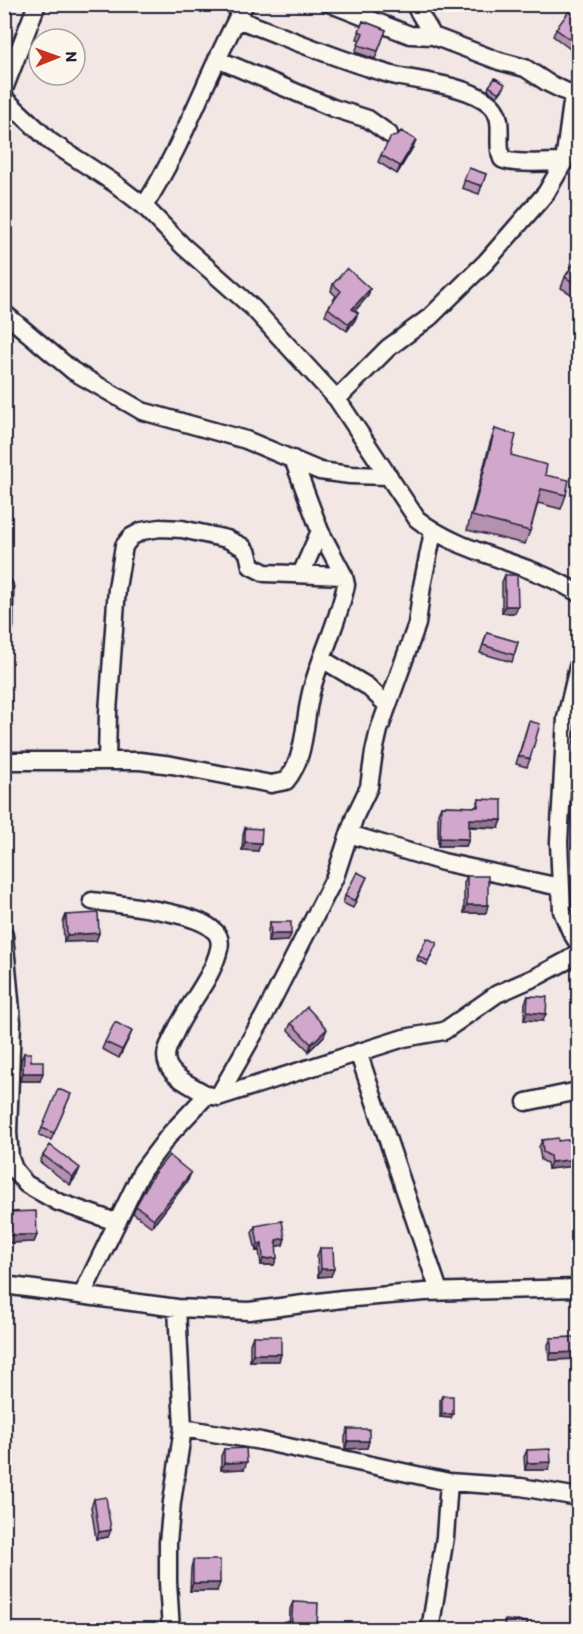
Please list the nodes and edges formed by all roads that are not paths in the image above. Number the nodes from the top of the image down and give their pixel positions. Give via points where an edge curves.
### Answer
1 (37, 4) edge
2 (245, 4) edge
3 (331, 4) edge
4 (414, 4) edge
5 (237, 20) junction
6 (433, 36) junction
7 (217, 59) junction
8 (4, 89) edge
9 (576, 92) edge
10 (4, 98) edge
11 (389, 134) dead end
12 (564, 162) junction
13 (144, 206) junction
14 (4, 313) edge
15 (337, 399) junction
16 (293, 459) junction
17 (389, 476) junction
18 (320, 531) junction
19 (433, 532) junction
20 (301, 574) junction
21 (344, 576) junction
22 (4, 587) edge
23 (579, 593) edge
24 (4, 626) edge
25 (322, 659) junction
26 (579, 667) edge
27 (387, 705) junction
28 (4, 761) edge
29 (107, 761) junction
30 (349, 834) junction
31 (560, 887) junction
32 (92, 901) dead end
33 (4, 935) edge
34 (579, 943) edge
35 (579, 952) edge
36 (8, 1023) edge
37 (358, 1052) junction
38 (579, 1091) edge
39 (213, 1096) junction
40 (526, 1102) dead end
41 (116, 1222) junction
42 (4, 1285) edge
43 (579, 1288) edge
44 (439, 1292) junction
45 (82, 1295) junction
46 (177, 1308) junction
47 (183, 1428) junction
48 (450, 1482) junction
49 (579, 1497) edge
50 (171, 1629) edge
51 (430, 1629) edge

1 - 8 street
2 - 5 street
3 - 6 street via 410,35
4 - 6 street
5 - 7 street
5 - 12 street via 358,64 399,77 443,84 484,100 497,114 502,159 515,163
6 - 9 street via 525,68 548,83
7 - 11 street via 368,119
7 - 13 street via 162,180
9 - 12 street
10 - 13 street via 51,142
12 - 15 street via 546,193 486,262 430,317 388,348
13 - 15 street via 253,308
14 - 16 street via 74,371 142,411 246,440
15 - 17 street
16 - 17 street via 335,474
16 - 18 street
17 - 19 street via 417,519
18 - 20 street
18 - 21 street
19 - 23 street via 535,571
19 - 27 street via 417,624
20 - 21 street
20 - 29 street via 256,570 243,546 211,535 160,528 131,537 124,546 117,588
21 - 25 street via 344,594
22 - 24 street
25 - 27 street via 367,686
25 - 29 street via 312,686 298,763 286,781 271,784 171,765
26 - 31 street via 566,718
27 - 30 street via 369,787
28 - 29 street
30 - 31 street via 443,862
30 - 39 street via 335,878 264,1016
31 - 34 street via 562,911
32 - 39 street via 193,919 218,934 219,950 209,974 165,1055 174,1074
33 - 36 street
35 - 37 street via 497,994 444,1031
36 - 41 street via 8,1132 14,1169 26,1184 58,1202
37 - 39 street
37 - 44 street
38 - 40 street
39 - 41 street via 157,1150
41 - 45 street
42 - 45 street
43 - 44 street
44 - 46 street via 249,1311
45 - 46 street
46 - 47 street
47 - 48 street
47 - 50 street via 168,1542
48 - 49 street via 521,1487
48 - 51 street

